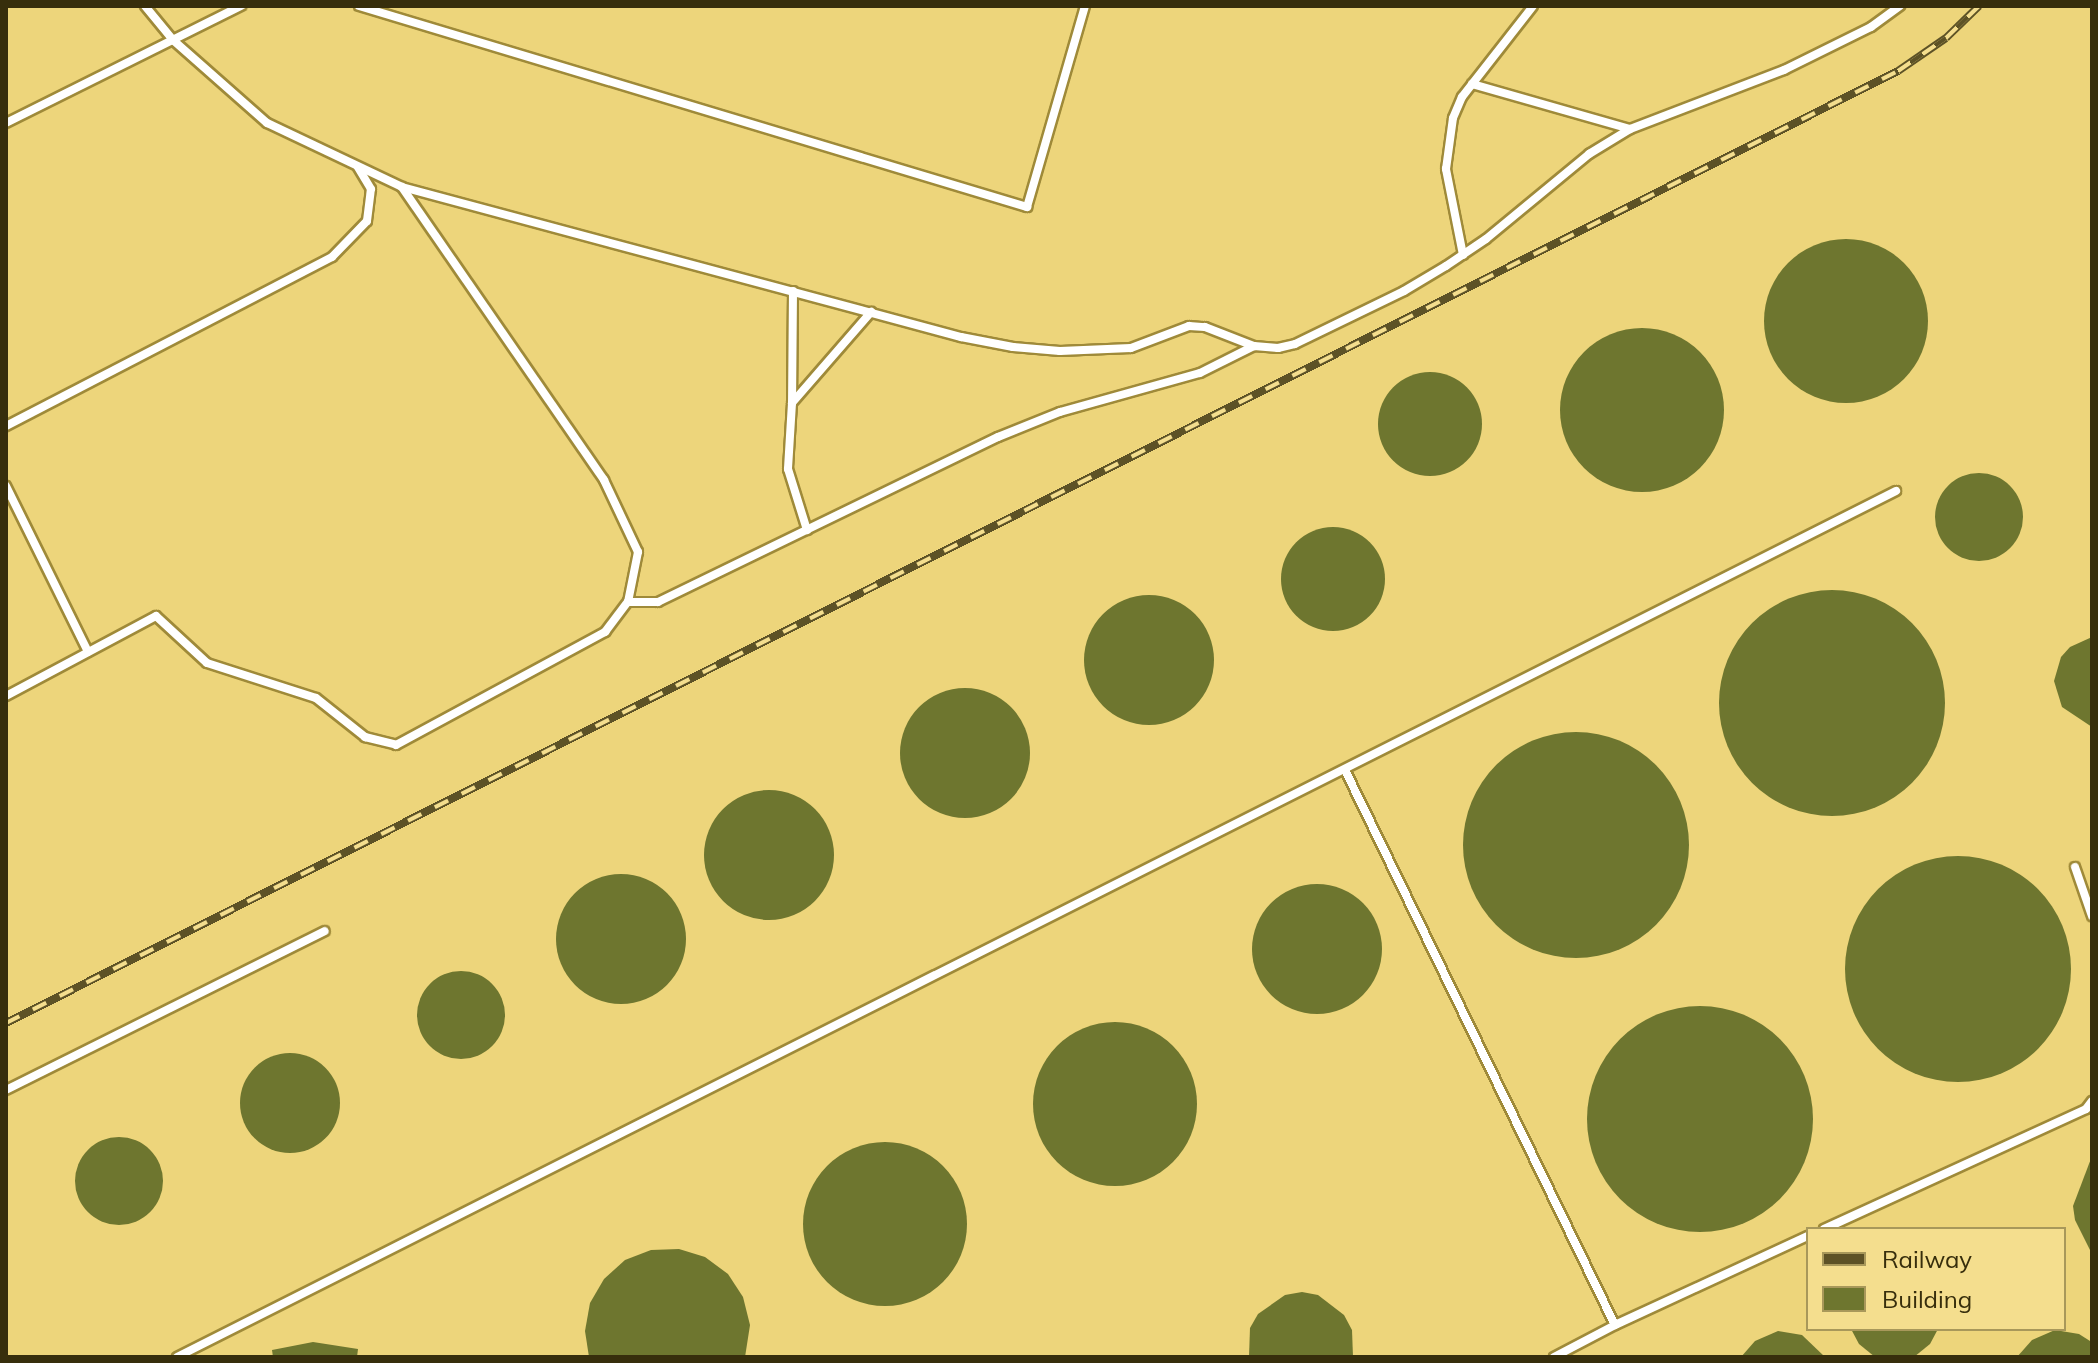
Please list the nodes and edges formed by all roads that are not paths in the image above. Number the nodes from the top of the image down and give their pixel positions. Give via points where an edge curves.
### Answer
1 (145, 6) edge
2 (241, 6) edge
3 (359, 6) edge
4 (1085, 6) edge
5 (1533, 6) edge
6 (1900, 6) edge
7 (377, 9) edge
8 (173, 40) junction
9 (1472, 84) junction
10 (6, 123) edge
11 (1630, 129) junction
12 (358, 166) junction
13 (402, 187) junction
14 (1463, 255) junction
15 (793, 291) junction
16 (871, 312) junction
17 (1254, 346) junction
18 (792, 403) junction
19 (6, 426) edge
20 (6, 486) edge
21 (1896, 491) dead end
22 (807, 530) junction
23 (628, 602) junction
24 (88, 652) junction
25 (6, 696) edge
26 (1345, 770) junction
27 (2075, 867) dead end
28 (2092, 916) edge
29 (325, 931) dead end
30 (6, 1090) edge
31 (2092, 1101) edge
32 (1828, 1227) edge
33 (1806, 1237) edge
34 (1615, 1325) junction
35 (177, 1357) edge
36 (1554, 1357) edge

1 - 8 lane
2 - 8 lane
3 - 7 lane
4 - 7 lane via 1027,207
5 - 9 lane
6 - 11 lane via 1871,27 1784,70
8 - 10 lane
8 - 12 lane via 267,123
9 - 11 lane
9 - 14 lane via 1453,118 1447,143 1446,169
11 - 14 lane via 1589,154
12 - 13 lane
12 - 19 lane via 371,189 367,221 332,257
13 - 15 lane
13 - 23 lane via 604,480 638,552
14 - 17 lane via 1404,291 1295,344
15 - 16 lane
15 - 18 lane
16 - 17 lane via 961,337 1060,351 1131,348 1189,326
16 - 18 lane
17 - 22 lane via 1200,373 1060,412 998,437
18 - 22 lane via 788,469
20 - 24 lane
21 - 26 lane
22 - 23 lane via 658,602
23 - 24 lane via 605,632 396,745 365,737 316,698 207,663 156,616
24 - 25 lane
26 - 34 lane
26 - 35 lane
27 - 28 lane
29 - 30 lane
31 - 32 lane via 2086,1109
33 - 34 lane
34 - 36 lane

